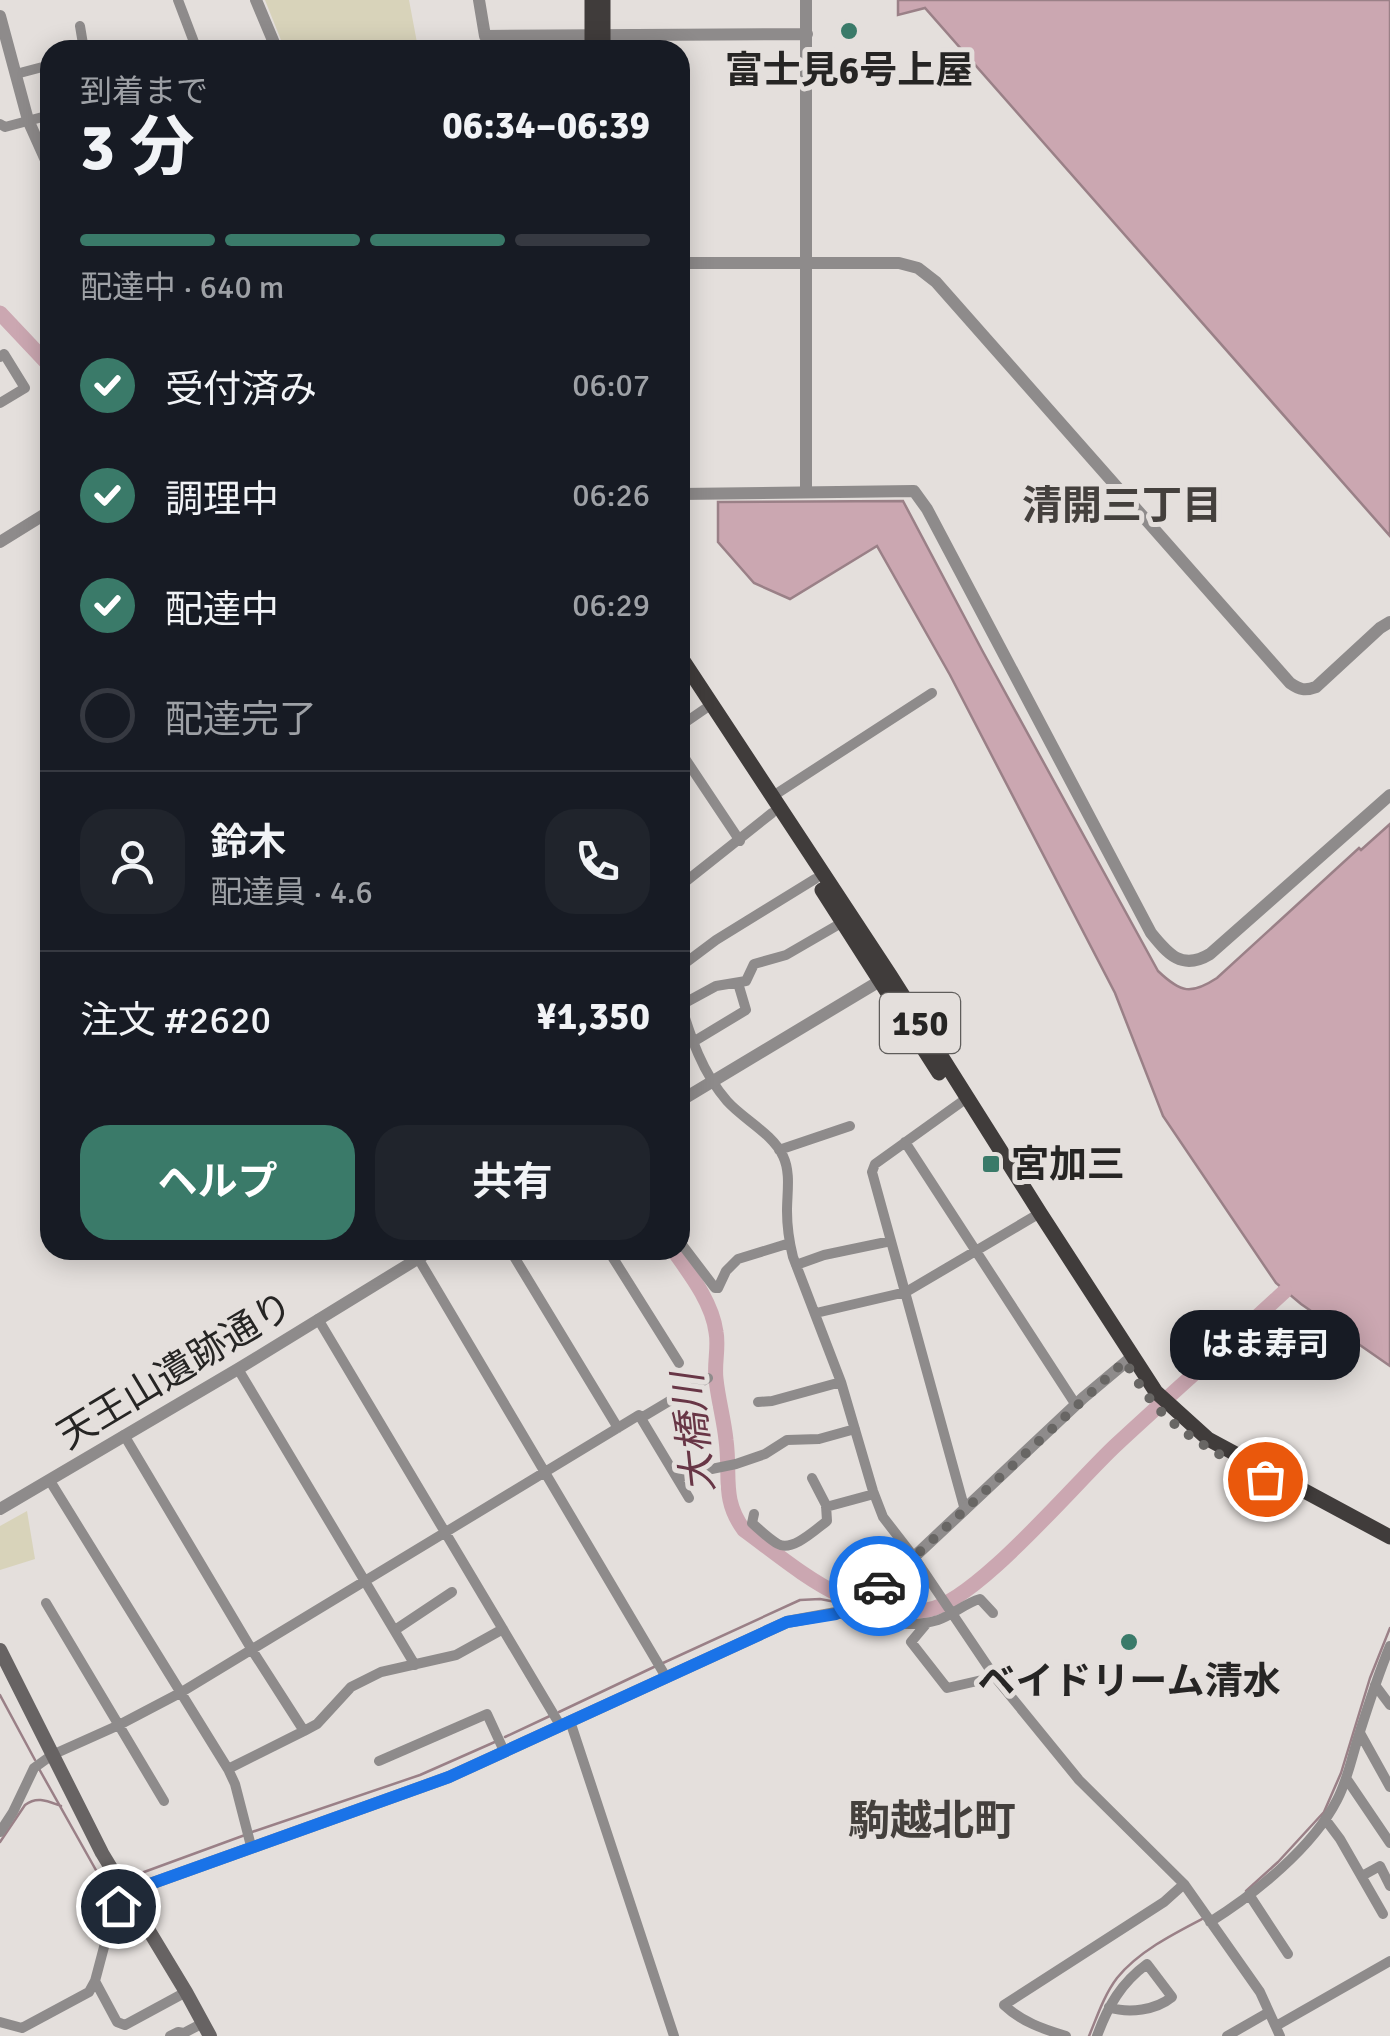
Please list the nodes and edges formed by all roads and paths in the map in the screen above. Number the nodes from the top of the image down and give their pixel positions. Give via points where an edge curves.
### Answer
1 (178, 0) edge
2 (256, 0) edge
3 (479, 0) edge
4 (592, 0) edge
5 (603, 0) edge
6 (806, 0) edge
7 (0, 16) edge
8 (80, 26) dead end
9 (807, 34) junction
10 (82, 40) edge
11 (194, 40) edge
12 (273, 40) edge
13 (560, 40) edge
14 (598, 40) edge
15 (598, 40) edge
16 (650, 40) edge
17 (40, 68) edge
18 (16, 74) junction
19 (40, 117) edge
20 (28, 120) junction
21 (0, 124) edge
22 (40, 147) edge
23 (690, 263) edge
24 (806, 263) junction
25 (0, 356) edge
26 (0, 403) edge
27 (806, 492) junction
28 (690, 494) edge
29 (40, 517) edge
30 (0, 542) edge
31 (1390, 622) edge
32 (690, 674) edge
33 (690, 685) edge
34 (932, 693) dead end
35 (708, 707) junction
36 (690, 719) edge
37 (690, 766) edge
38 (1390, 795) edge
39 (773, 796) junction
40 (772, 813) junction
41 (740, 841) junction
42 (690, 878) edge
43 (815, 879) junction
44 (843, 922) junction
45 (690, 960) edge
46 (885, 978) junction
47 (738, 984) junction
48 (690, 999) edge
49 (690, 1033) edge
50 (693, 1042) junction
51 (712, 1082) junction
52 (690, 1095) edge
53 (963, 1101) junction
54 (850, 1126) dead end
55 (905, 1142) junction
56 (779, 1150) junction
57 (1036, 1216) junction
58 (891, 1241) junction
59 (790, 1243) junction
60 (976, 1252) junction
61 (690, 1256) edge
62 (415, 1260) edge
63 (419, 1260) edge
64 (516, 1260) edge
65 (614, 1260) edge
66 (796, 1265) junction
67 (906, 1292) junction
68 (816, 1313) junction
69 (318, 1319) junction
70 (1129, 1359) junction
71 (679, 1363) dead end
72 (238, 1369) junction
73 (708, 1378) dead end
74 (841, 1382) junction
75 (758, 1402) dead end
76 (1076, 1405) junction
77 (1172, 1415) junction
78 (642, 1418) junction
79 (618, 1428) junction
80 (855, 1429) junction
81 (124, 1436) junction
82 (544, 1473) junction
83 (678, 1478) junction
84 (812, 1478) dead end
85 (50, 1481) junction
86 (874, 1494) junction
87 (689, 1498) dead end
88 (826, 1506) junction
89 (0, 1509) edge
90 (965, 1510) junction
91 (754, 1514) dead end
92 (446, 1534) junction
93 (1390, 1537) edge
94 (1390, 1548) edge
95 (914, 1557) junction
96 (366, 1581) junction
97 (452, 1592) dead end
98 (46, 1603) dead end
99 (840, 1611) junction
100 (950, 1612) junction
101 (993, 1612) dead end
102 (928, 1622) junction
103 (503, 1629) junction
104 (395, 1630) junction
105 (1390, 1646) edge
106 (0, 1650) edge
107 (252, 1650) junction
108 (415, 1665) junction
109 (666, 1677) junction
110 (995, 1677) junction
111 (1376, 1686) junction
112 (180, 1693) junction
113 (1390, 1705) edge
114 (565, 1723) junction
115 (119, 1724) junction
116 (304, 1731) junction
117 (1360, 1733) junction
118 (504, 1751) junction
119 (52, 1755) junction
120 (379, 1760) dead end
121 (228, 1769) junction
122 (1346, 1778) junction
123 (1390, 1787) edge
124 (164, 1801) dead end
125 (1326, 1819) junction
126 (0, 1832) edge
127 (1390, 1843) edge
128 (250, 1846) junction
129 (1362, 1876) junction
130 (1184, 1884) junction
131 (1390, 1886) edge
132 (125, 1893) junction
133 (1250, 1896) junction
134 (1384, 1914) dead end
135 (1208, 1918) junction
136 (1288, 1954) dead end
137 (1390, 1961) edge
138 (95, 1981) junction
139 (186, 1992) junction
140 (1109, 2007) junction
141 (1270, 2012) junction
142 (0, 2022) edge
143 (206, 2029) edge
144 (1278, 2031) edge
145 (170, 2036) edge
146 (674, 2036) edge
147 (1066, 2036) edge
148 (1097, 2036) edge
149 (1227, 2036) edge

1 - 11 street
2 - 12 street
3 - 13 street via 485,36
4 - 14 highway
5 - 15 highway
6 - 9 street
7 - 18 street
8 - 10 street
9 - 16 street
9 - 24 street
17 - 18 street
18 - 20 street
19 - 20 street
20 - 21 street
20 - 22 street
23 - 24 street
24 - 27 street
24 - 31 street via 899,263 936,282 1299,690 1316,687
25 - 26 street via 24,388
27 - 28 street
27 - 38 street via 905,490 920,497 1151,933 1180,961 1210,954
29 - 30 street
32 - 35 highway, 150
33 - 35 highway, 150
34 - 39 street
35 - 36 street
35 - 39 highway, 150
35 - 40 highway, 150
37 - 41 street
39 - 46 highway, 150
40 - 41 street
40 - 43 highway, 150
41 - 42 street
43 - 44 highway, 150
43 - 45 street
44 - 46 highway, 150
44 - 47 street via 754,964
46 - 51 street
46 - 53 highway, 150
47 - 48 street
47 - 50 street via 746,1010
49 - 50 street
50 - 51 street
51 - 52 street
51 - 56 street
53 - 55 street
53 - 57 highway, 150
54 - 56 street
55 - 58 street via 872,1172
55 - 60 street
56 - 59 street via 788,1178
57 - 60 street
57 - 70 highway, 150
58 - 66 street
58 - 67 street
59 - 61 street via 738,1259 718,1288
59 - 66 street
60 - 67 street
60 - 76 street
62 - 69 street, 天王山遺跡通り
63 - 82 street
64 - 79 street
65 - 71 street
66 - 68 street
67 - 68 street
67 - 90 street
68 - 74 street
69 - 72 street, 天王山遺跡通り
69 - 92 street
70 - 76 street
70 - 77 highway, 150
72 - 81 street, 天王山遺跡通り
72 - 96 street
73 - 78 street
74 - 75 street
74 - 80 street
76 - 90 street
77 - 93 highway, 150
77 - 94 highway, 150 via 1202,1445
78 - 79 street
78 - 83 street
79 - 82 street
80 - 83 street via 787,1440 736,1464
80 - 86 street
81 - 85 street, 天王山遺跡通り
81 - 107 street
82 - 92 street
82 - 109 street
83 - 87 street
84 - 88 street
85 - 89 street, 天王山遺跡通り
85 - 112 street
86 - 88 street
86 - 95 street
88 - 91 street via 827,1521 786,1546 752,1523
90 - 95 street
92 - 96 street
92 - 103 street
95 - 99 street
95 - 100 street
96 - 104 street
96 - 107 street
97 - 104 street
98 - 115 street
99 - 102 street
99 - 109 street via 787,1622
100 - 101 street via 980,1599
100 - 102 street
100 - 110 street
102 - 110 street via 912,1642 948,1688
103 - 108 street via 456,1655
103 - 114 street
104 - 108 street
105 - 111 street
106 - 119 main road
107 - 112 street
107 - 116 street
108 - 116 street via 351,1688
109 - 114 street
110 - 130 street via 1080,1780
111 - 113 street
111 - 117 street
112 - 115 street
112 - 121 street
114 - 118 street
114 - 146 street
115 - 119 street
115 - 124 street
116 - 121 street
117 - 122 street
117 - 123 street
118 - 120 street via 487,1714
118 - 128 street via 422,1788
119 - 126 street via 34,1768
119 - 132 main road
121 - 128 street
122 - 125 street
122 - 127 street
125 - 129 street
125 - 133 street
128 - 132 street
129 - 131 street via 1380,1866
129 - 134 street
130 - 135 street
130 - 147 street via 1004,2004 1017,2017
132 - 138 street
132 - 139 main road
133 - 135 street
133 - 136 street
135 - 141 street
137 - 144 street
138 - 139 street via 116,2022 125,2024
138 - 142 street via 89,1992 22,2028
139 - 143 main road
140 - 140 street via 1136,2010 1172,1997 1147,1964
140 - 148 street
141 - 144 street
141 - 149 street
143 - 145 street

